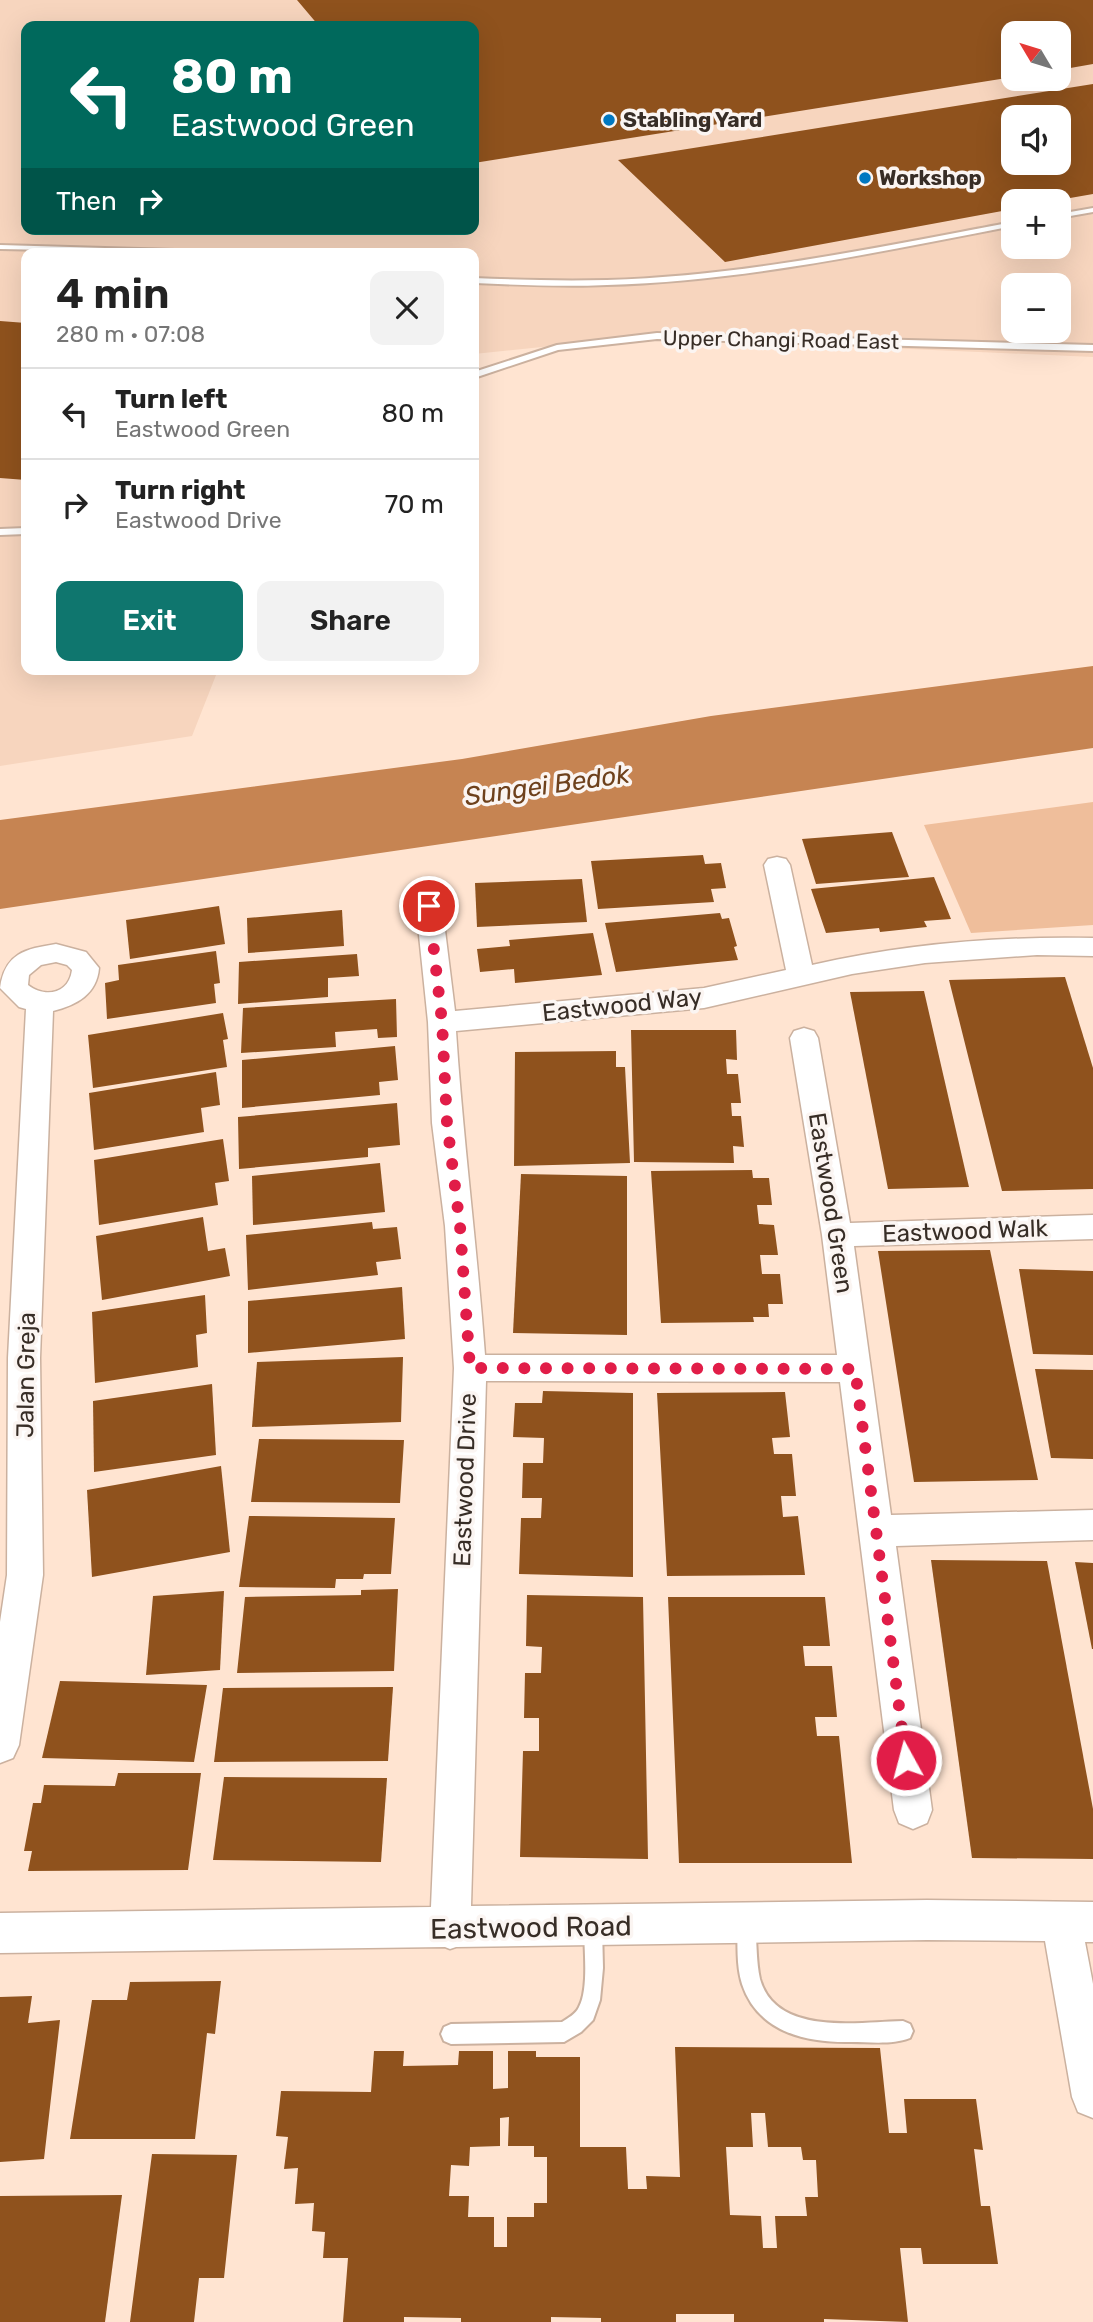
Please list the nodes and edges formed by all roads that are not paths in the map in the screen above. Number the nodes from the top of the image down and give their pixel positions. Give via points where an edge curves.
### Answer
1 (1093, 210) edge
2 (1071, 214) edge
3 (1001, 227) edge
4 (0, 247) edge
5 (35, 248) edge
6 (479, 280) edge
7 (1093, 348) edge
8 (479, 373) edge
9 (21, 531) edge
10 (0, 532) edge
11 (778, 865) dead end
12 (429, 906) dead end
13 (1093, 947) edge
14 (801, 978) junction
15 (40, 1003) dead end
16 (442, 1022) junction
17 (804, 1038) dead end
18 (1093, 1227) edge
19 (837, 1235) junction
20 (470, 1368) junction
21 (855, 1369) junction
22 (1093, 1525) edge
23 (878, 1531) junction
24 (0, 1745) edge
25 (913, 1810) dead end
26 (1077, 1922) edge
27 (746, 1924) junction
28 (593, 1926) junction
29 (450, 1929) junction
30 (0, 1933) edge
31 (903, 2031) dead end
32 (452, 2034) dead end
33 (1093, 2097) edge

1 - 2 lane
3 - 6 lane via 723,272 618,281
4 - 5 lane
7 - 8 lane, Upper Changi Road East via 657,336 557,348
9 - 10 lane
11 - 14 street
12 - 16 street, Eastwood Drive
13 - 14 street, Eastwood Way via 925,954
14 - 16 street, Eastwood Way via 682,1001
15 - 24 street, Jalan Greja via 24,1358 25,1576
16 - 20 street, Eastwood Drive
17 - 19 street, Eastwood Green
18 - 19 street, Eastwood Walk
19 - 21 street, Eastwood Green
20 - 21 street
20 - 29 street, Eastwood Drive
21 - 23 street, Eastwood Green
22 - 23 street
23 - 25 street, Eastwood Green
26 - 27 street, Eastwood Road
26 - 33 street, Eastwood Road
27 - 28 street, Eastwood Road
27 - 31 lane via 752,1983 775,2018 803,2031
28 - 29 street, Eastwood Road
28 - 32 lane via 591,1992 587,2011 577,2025 564,2032
29 - 30 street, Eastwood Road

